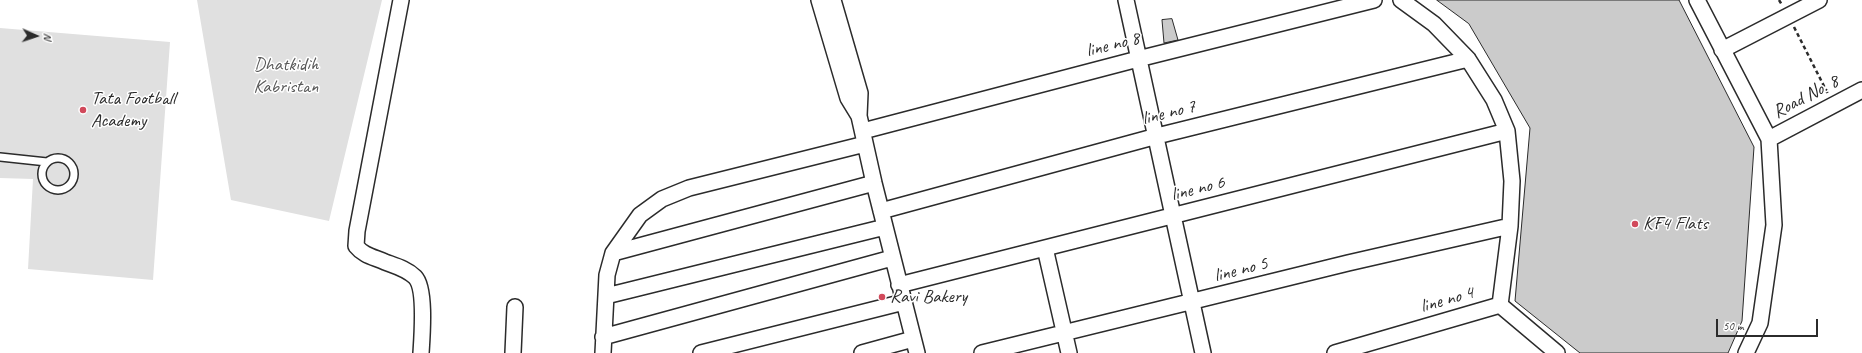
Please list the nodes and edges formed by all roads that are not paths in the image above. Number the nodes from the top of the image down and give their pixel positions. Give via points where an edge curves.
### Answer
1 (401, 0) edge
2 (818, 0) edge
3 (833, 0) edge
4 (1126, 0) edge
5 (1374, 0) edge
6 (1402, 0) edge
7 (1697, 0) edge
8 (1819, 0) edge
9 (1722, 50) junction
10 (1138, 59) junction
11 (1468, 59) junction
12 (1862, 90) edge
13 (859, 116) junction
14 (1507, 131) junction
15 (1157, 136) junction
16 (864, 137) junction
17 (1768, 139) junction
18 (0, 157) edge
19 (47, 162) junction
20 (874, 183) junction
21 (882, 211) junction
22 (1173, 216) junction
23 (1510, 226) junction
24 (885, 227) junction
25 (1045, 248) junction
26 (613, 253) junction
27 (892, 258) junction
28 (899, 285) junction
29 (606, 296) junction
30 (904, 302) junction
31 (1192, 303) junction
32 (1500, 306) junction
33 (515, 307) dead end
34 (1064, 333) junction
35 (603, 337) junction
36 (915, 346) edge
37 (1341, 352) edge
38 (421, 353) edge
39 (513, 353) edge
40 (603, 353) edge
41 (701, 353) edge
42 (862, 353) edge
43 (982, 353) edge
44 (1069, 353) edge
45 (1203, 353) edge
46 (1557, 353) edge
47 (1746, 353) edge

1 - 38 street via 356,246 363,254 404,269 417,278 423,312
2 - 13 street via 848,98
3 - 13 street via 860,93
4 - 10 street
5 - 10 street, line no 8
6 - 11 street via 1434,24
7 - 9 street
8 - 9 street
9 - 17 street
10 - 15 street
10 - 16 street, line no 8
11 - 14 street via 1494,100
11 - 15 street, line no 7
12 - 17 street, Road No. 8
13 - 16 street
14 - 22 street, line no 6
14 - 23 street via 1512,181
15 - 21 street, line no 7
15 - 22 street
16 - 20 street
16 - 26 street, line no 8 via 689,188 662,199 640,215
17 - 47 street via 1774,225 1760,323
18 - 19 lane
19 - 19 lane via 57,158 71,165 74,176 69,186 64,189 53,189 44,183 42,172
20 - 21 street
20 - 26 street
21 - 24 street
22 - 25 street, line no 6
22 - 31 street
23 - 31 street, line no 5 via 1348,263
23 - 32 street
24 - 27 street
24 - 29 street
25 - 28 street, line no 6
25 - 34 street
26 - 29 street via 607,275
27 - 28 street
27 - 35 street
28 - 30 street
29 - 35 street
30 - 36 street
30 - 41 street
31 - 34 street, line no 5
31 - 45 street
32 - 37 street, line no 4
32 - 46 street, line no 4
33 - 39 street
34 - 43 street, line no 5
34 - 44 street
35 - 40 street
36 - 42 street

